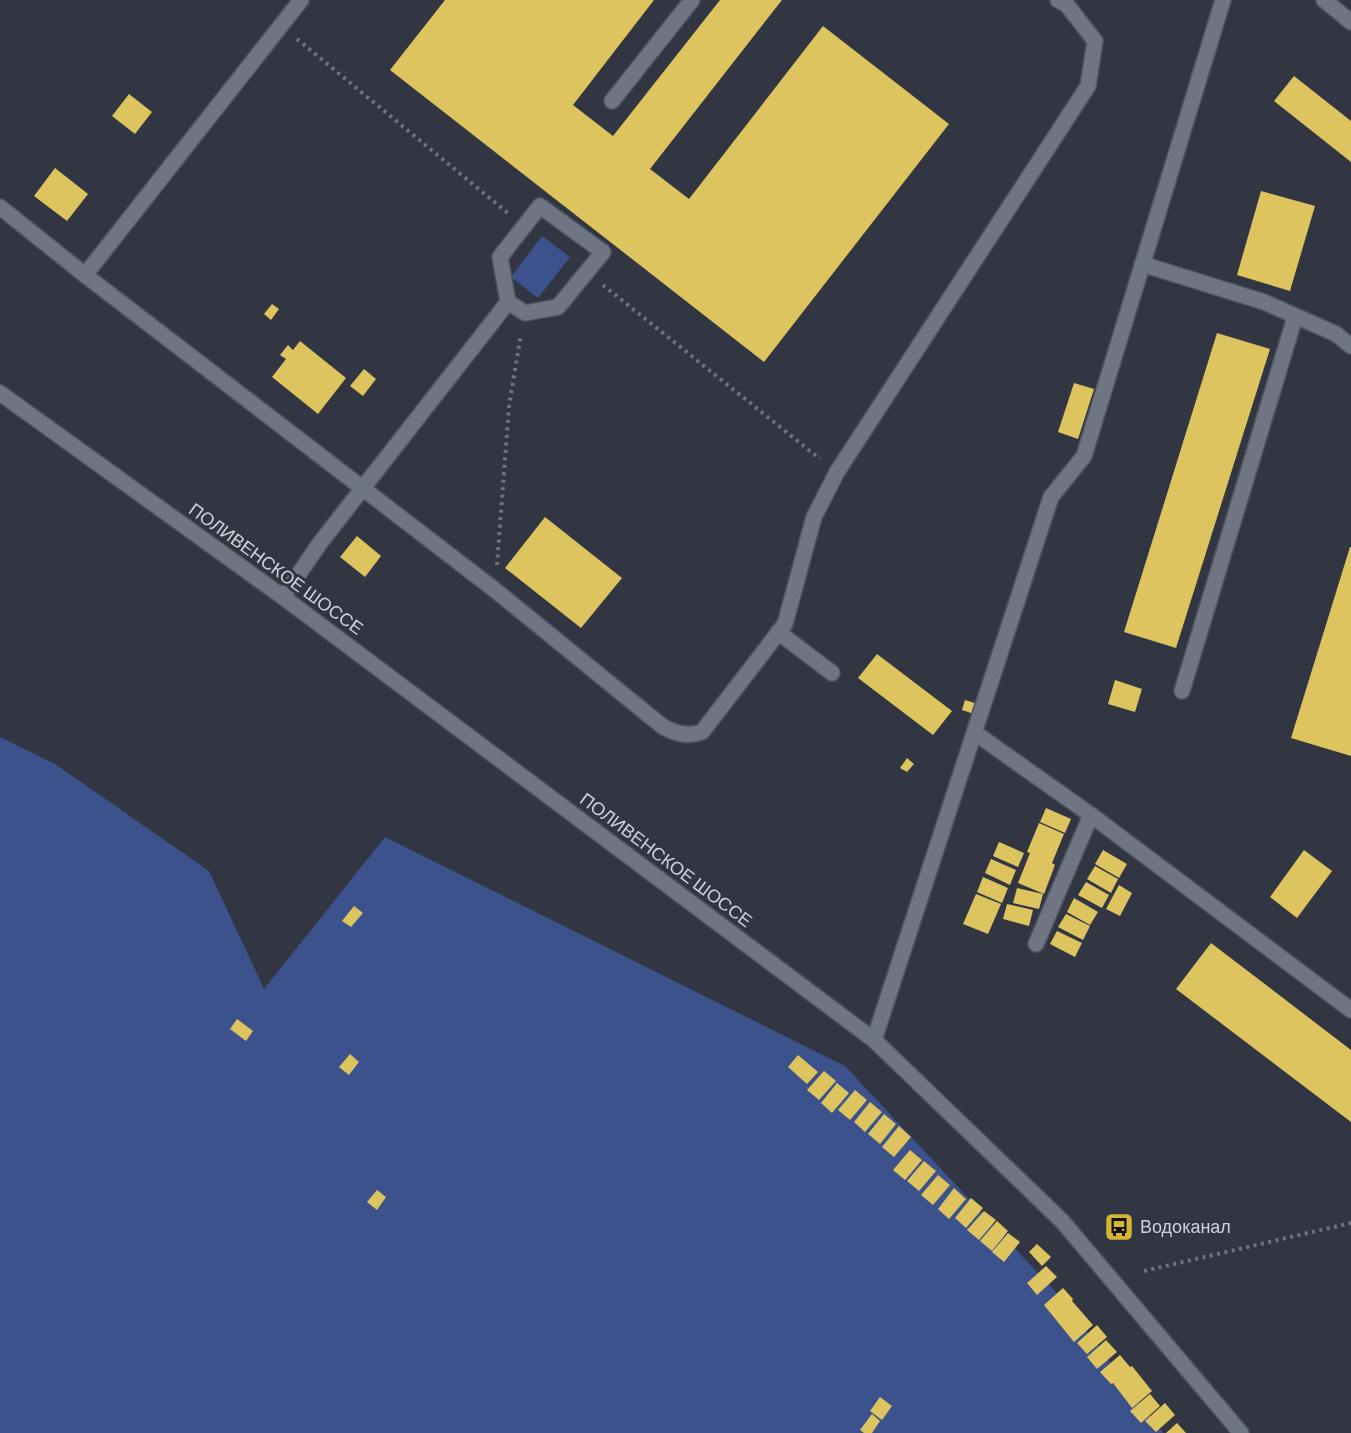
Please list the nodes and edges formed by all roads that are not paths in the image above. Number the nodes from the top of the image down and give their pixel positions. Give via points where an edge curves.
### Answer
1 (301, 0) edge
2 (692, 0) edge
3 (1224, 0) edge
4 (1324, 0) edge
5 (1065, 2) edge
6 (1351, 22) edge
7 (612, 100) dead end
8 (0, 207) edge
9 (1142, 264) junction
10 (84, 275) junction
11 (508, 302) junction
12 (1295, 317) junction
13 (1351, 346) edge
14 (0, 393) edge
15 (363, 487) junction
16 (283, 597) junction
17 (778, 632) junction
18 (832, 673) dead end
19 (1182, 690) dead end
20 (975, 733) junction
21 (1091, 815) junction
22 (1036, 944) dead end
23 (1351, 1010) edge
24 (874, 1040) junction
25 (1241, 1433) edge

1 - 10 street
2 - 7 street
3 - 9 street
4 - 6 street
5 - 17 street via 1095,41 1088,86 837,472 814,517 784,624
8 - 10 street
9 - 12 street via 1264,302
9 - 20 street via 1084,456 1051,497
10 - 15 street
11 - 11 street via 500,257 540,206 603,252 558,307 525,313
11 - 15 street
12 - 13 street via 1336,334
12 - 19 street
14 - 16 street, ПОЛИВЕНСКОЕ ШОССЕ
15 - 16 street
15 - 17 street via 671,732 702,732
16 - 24 street, ПОЛИВЕНСКОЕ ШОССЕ
17 - 18 street
20 - 21 street
20 - 24 street
21 - 22 street
21 - 23 street
24 - 25 street, ПОЛИВЕНСКОЕ ШОССЕ via 1062,1221

